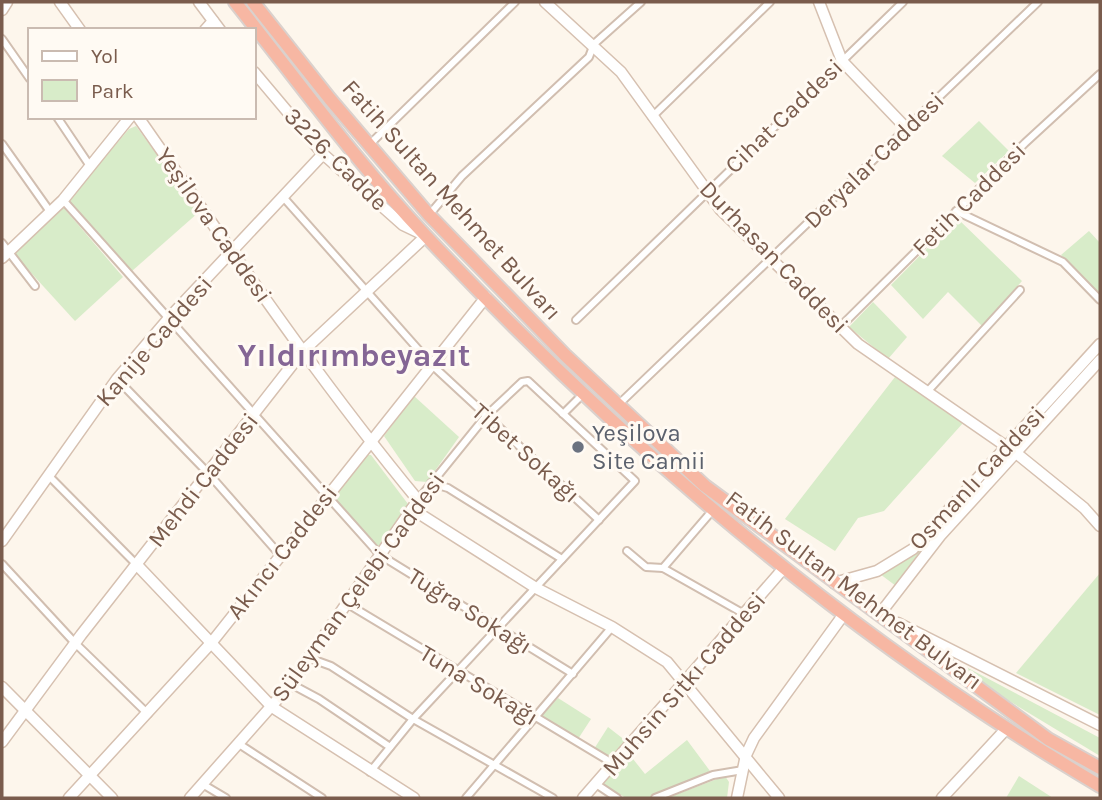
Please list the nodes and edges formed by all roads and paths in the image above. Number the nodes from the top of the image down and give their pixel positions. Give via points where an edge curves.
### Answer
1 (8, 2) edge
2 (60, 2) edge
3 (199, 2) edge
4 (235, 2) edge
5 (253, 2) edge
6 (515, 2) edge
7 (545, 2) edge
8 (640, 2) edge
9 (770, 2) edge
10 (819, 2) edge
11 (903, 2) edge
12 (1038, 2) edge
13 (2, 10) edge
14 (216, 25) edge
15 (79, 28) edge
16 (2, 39) edge
17 (594, 44) junction
18 (842, 61) junction
19 (256, 74) edge
20 (1100, 74) edge
21 (28, 76) edge
22 (652, 117) junction
23 (58, 119) edge
24 (128, 119) edge
25 (139, 119) edge
26 (906, 128) junction
27 (2, 144) edge
28 (369, 145) junction
29 (323, 154) junction
30 (90, 166) junction
31 (706, 191) junction
32 (284, 198) junction
33 (63, 200) junction
34 (956, 211) junction
35 (51, 213) junction
36 (429, 215) junction
37 (426, 236) junction
38 (4, 251) edge
39 (232, 252) junction
40 (771, 258) junction
41 (35, 286) dead end
42 (1020, 290) dead end
43 (365, 292) junction
44 (486, 297) junction
45 (1100, 300) edge
46 (169, 318) junction
47 (576, 320) dead end
48 (840, 327) junction
49 (1100, 344) edge
50 (303, 351) junction
51 (1100, 360) edge
52 (432, 365) junction
53 (117, 379) junction
54 (927, 392) junction
55 (584, 393) junction
56 (618, 405) junction
57 (254, 413) junction
58 (563, 414) junction
59 (486, 416) junction
60 (370, 443) junction
61 (1012, 450) junction
62 (208, 473) junction
63 (50, 477) junction
64 (431, 483) junction
65 (327, 495) junction
66 (415, 504) junction
67 (712, 511) junction
68 (599, 520) junction
69 (1100, 526) edge
70 (2, 541) edge
71 (627, 551) dead end
72 (280, 555) junction
73 (380, 555) junction
74 (562, 559) junction
75 (2, 564) edge
76 (138, 566) junction
77 (663, 568) junction
78 (783, 569) junction
79 (834, 583) junction
80 (536, 588) junction
81 (346, 603) junction
82 (844, 614) junction
83 (746, 615) junction
84 (879, 615) junction
85 (612, 627) junction
86 (497, 630) junction
87 (212, 642) junction
88 (75, 643) junction
89 (309, 658) junction
90 (457, 673) junction
91 (573, 674) junction
92 (686, 682) junction
93 (290, 684) junction
94 (2, 687) edge
95 (272, 707) junction
96 (25, 712) junction
97 (148, 714) junction
98 (413, 719) junction
99 (534, 719) junction
100 (1100, 725) edge
101 (1007, 728) junction
102 (2, 742) edge
103 (239, 744) junction
104 (390, 747) junction
105 (746, 755) junction
106 (614, 764) junction
107 (494, 765) junction
108 (1100, 768) edge
109 (743, 770) junction
110 (370, 772) junction
111 (89, 776) junction
112 (596, 784) junction
113 (204, 785) junction
114 (1100, 786) edge
115 (69, 798) edge
116 (111, 798) edge
117 (190, 798) edge
118 (226, 798) edge
119 (322, 798) edge
120 (414, 798) edge
121 (466, 798) edge
122 (553, 798) edge
123 (583, 798) edge
124 (617, 798) edge
125 (655, 798) edge
126 (737, 798) edge
127 (779, 798) edge
128 (942, 798) edge

1 - 13 street
2 - 15 street
3 - 14 street
4 - 37 highway, Fatih Sultan Mehmet Bulvarı
5 - 28 highway, Fatih Sultan Mehmet Bulvarı
6 - 28 street
7 - 17 street, Durhasan Caddesi
8 - 17 street
9 - 22 street
10 - 18 street
11 - 18 street, Cihat Caddesi
12 - 26 street, Deryalar Caddesi
16 - 21 street
17 - 22 street, Durhasan Caddesi via 621,72
17 - 36 street via 589,57 462,176
18 - 26 street
18 - 31 street, Cihat Caddesi
19 - 29 street, 3226. Cadde
20 - 34 street, Fetih Caddesi
22 - 31 street, Durhasan Caddesi
23 - 30 street
24 - 30 street
25 - 39 street, Yeşilova Caddesi
26 - 40 street, Deryalar Caddesi
27 - 35 street
28 - 36 highway, Fatih Sultan Mehmet Bulvarı
29 - 32 street, Kanije Caddesi
29 - 37 street, 3226. Cadde via 403,225
30 - 33 street
31 - 40 street, Durhasan Caddesi
31 - 47 street, Cihat Caddesi
32 - 39 street, Kanije Caddesi
32 - 43 street, Tibet Sokağı
33 - 35 street
33 - 46 street, Tuğra Sokağı
34 - 45 street via 1063,262
34 - 48 street, Fetih Caddesi
35 - 38 street
36 - 56 highway, Fatih Sultan Mehmet Bulvarı
37 - 43 street, Mehdi Caddesi
37 - 44 highway, Fatih Sultan Mehmet Bulvarı
38 - 41 street
39 - 46 street, Kanije Caddesi
39 - 50 street, Yeşilova Caddesi
40 - 48 street, Durhasan Caddesi
40 - 56 street, Deryalar Caddesi
42 - 54 street
43 - 50 street, Mehdi Caddesi
43 - 52 street, Tibet Sokağı
44 - 52 street, Akıncı Caddesi
44 - 55 highway, Fatih Sultan Mehmet Bulvarı
46 - 53 street, Kanije Caddesi
46 - 57 street, Tuğra Sokağı
48 - 54 street, Durhasan Caddesi
49 - 61 street, Osmanlı Caddesi
50 - 57 street, Mehdi Caddesi
50 - 60 street, Yeşilova Caddesi
51 - 61 street, Osmanlı Caddesi
52 - 59 street, Tibet Sokağı
52 - 60 street, Akıncı Caddesi
53 - 62 street
53 - 63 street, Kanije Caddesi
54 - 61 street, Durhasan Caddesi
55 - 58 street
55 - 67 highway, Fatih Sultan Mehmet Bulvarı
56 - 79 highway, Fatih Sultan Mehmet Bulvarı via 705,486
57 - 62 street, Mehdi Caddesi
57 - 65 street, Tuğra Sokağı
58 - 59 street, Süleyman Çelebi Caddesi via 528,381 518,384
58 - 68 street via 635,481
59 - 64 street, Süleyman Çelebi Caddesi
59 - 68 street, Tibet Sokağı
60 - 65 street, Akıncı Caddesi
60 - 66 street, Yeşilova Caddesi
61 - 69 street, Durhasan Caddesi
61 - 79 street, Osmanlı Caddesi via 904,556 877,571
61 - 84 street, Osmanlı Caddesi via 921,557
62 - 72 street
62 - 76 street, Mehdi Caddesi
63 - 70 street, Kanije Caddesi
63 - 76 street
64 - 66 street, Süleyman Çelebi Caddesi
64 - 74 street via 448,488
65 - 72 street, Akıncı Caddesi
65 - 73 street, Tuğra Sokağı
66 - 73 street, Süleyman Çelebi Caddesi
66 - 80 street, Yeşilova Caddesi
67 - 77 street
67 - 78 highway, Fatih Sultan Mehmet Bulvarı
68 - 74 street
71 - 77 street via 646,567
72 - 87 street, Akıncı Caddesi
73 - 81 street, Süleyman Çelebi Caddesi
73 - 86 street, Tuğra Sokağı
74 - 80 street
75 - 88 street
76 - 87 street
76 - 88 street, Mehdi Caddesi
77 - 83 street
78 - 82 highway, Fatih Sultan Mehmet Bulvarı
78 - 83 street, Muhsin Sıtkı Caddesi
79 - 84 highway, Fatih Sultan Mehmet Bulvarı
80 - 85 street, Yeşilova Caddesi
80 - 86 street
81 - 89 street, Süleyman Çelebi Caddesi
81 - 90 street, Tuna Sokağı
82 - 101 highway, Fatih Sultan Mehmet Bulvarı
82 - 105 street via 781,697
83 - 92 street, Muhsin Sıtkı Caddesi
84 - 100 street
84 - 108 highway, Fatih Sultan Mehmet Bulvarı via 1048,738
85 - 91 street
85 - 92 street, Yeşilova Caddesi via 667,662
86 - 90 street
86 - 91 street, Tuğra Sokağı
87 - 95 street
87 - 97 street, Akıncı Caddesi
88 - 96 street, Mehdi Caddesi
88 - 97 street
89 - 93 street, Süleyman Çelebi Caddesi
89 - 98 street via 331,666
90 - 98 street
90 - 99 street, Tuna Sokağı
91 - 99 street
92 - 105 street, Yeşilova Caddesi
92 - 106 street, Muhsin Sıtkı Caddesi
93 - 95 street, Süleyman Çelebi Caddesi
93 - 104 street
94 - 96 street
95 - 103 street, Süleyman Çelebi Caddesi
95 - 110 street
96 - 102 street, Mehdi Caddesi
96 - 111 street
97 - 111 street, Akıncı Caddesi
98 - 104 street
98 - 107 street
99 - 106 street, Tuna Sokağı
99 - 107 street
101 - 114 highway, Fatih Sultan Mehmet Bulvarı
101 - 128 street
103 - 113 street, Süleyman Çelebi Caddesi
103 - 119 street
104 - 110 street
105 - 109 street
105 - 127 street, Yeşilova Caddesi
106 - 112 street, Muhsin Sıtkı Caddesi
107 - 121 street
107 - 122 street
109 - 125 street via 713,775
109 - 126 street
110 - 120 street
111 - 115 street, Akıncı Caddesi
111 - 116 street
112 - 123 street, Muhsin Sıtkı Caddesi
112 - 124 street
113 - 117 street, Süleyman Çelebi Caddesi
113 - 118 street

